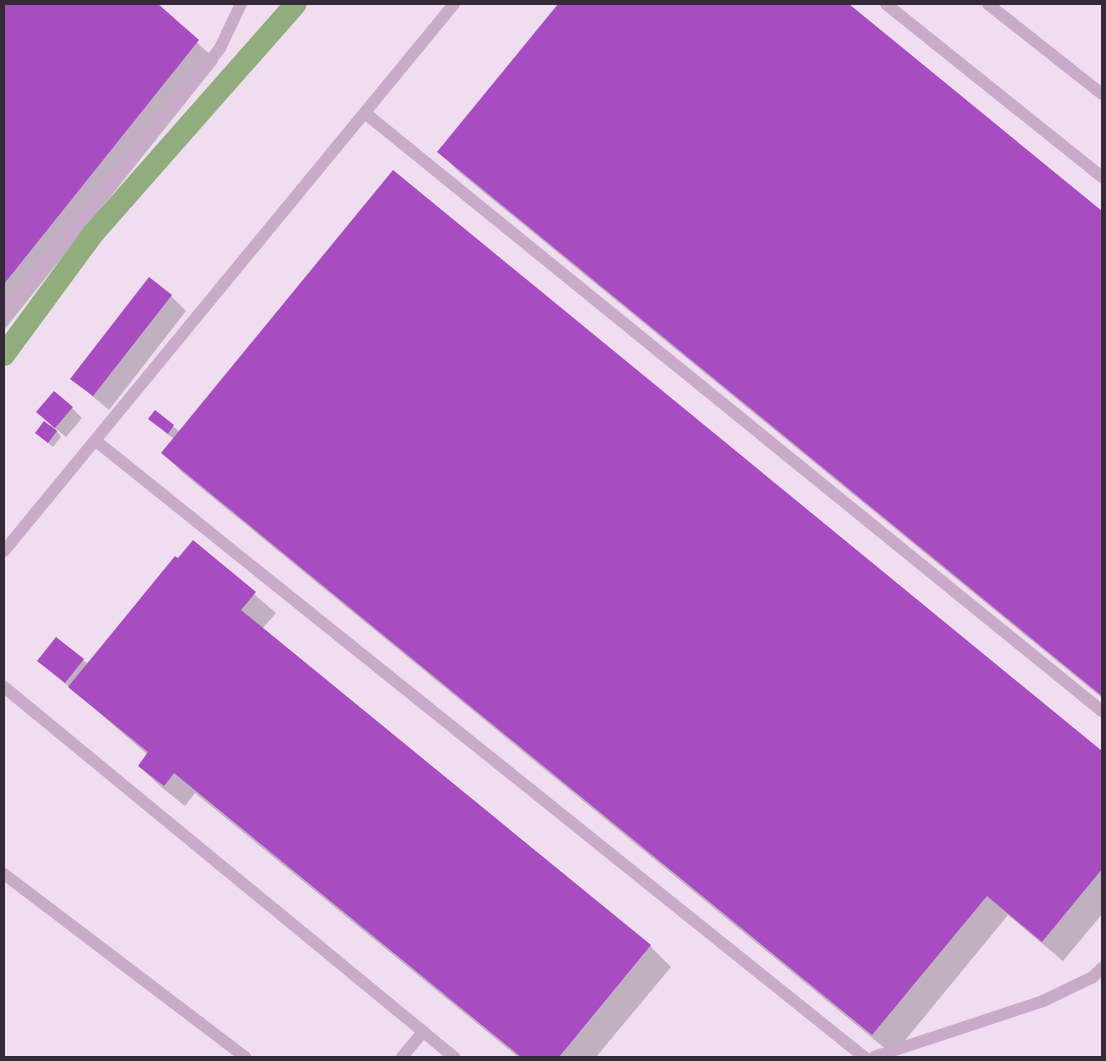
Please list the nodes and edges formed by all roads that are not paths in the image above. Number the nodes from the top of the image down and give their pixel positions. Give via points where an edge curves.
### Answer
1 (241, 4) edge
2 (454, 4) edge
3 (886, 4) edge
4 (988, 4) edge
5 (1102, 94) edge
6 (365, 113) junction
7 (1102, 177) edge
8 (4, 314) edge
9 (96, 441) junction
10 (4, 551) edge
11 (4, 687) edge
12 (1102, 711) edge
13 (4, 874) edge
14 (1102, 968) edge
15 (424, 1032) junction
16 (245, 1057) edge
17 (402, 1057) edge
18 (454, 1057) edge
19 (864, 1057) edge
20 (874, 1057) edge

1 - 8 lane via 220,48
2 - 6 lane
3 - 7 lane
4 - 5 lane
6 - 9 lane
6 - 12 lane
9 - 10 lane
9 - 19 lane
11 - 15 lane
13 - 16 lane
14 - 20 lane via 1093,977 1043,1001
15 - 17 lane
15 - 18 lane

